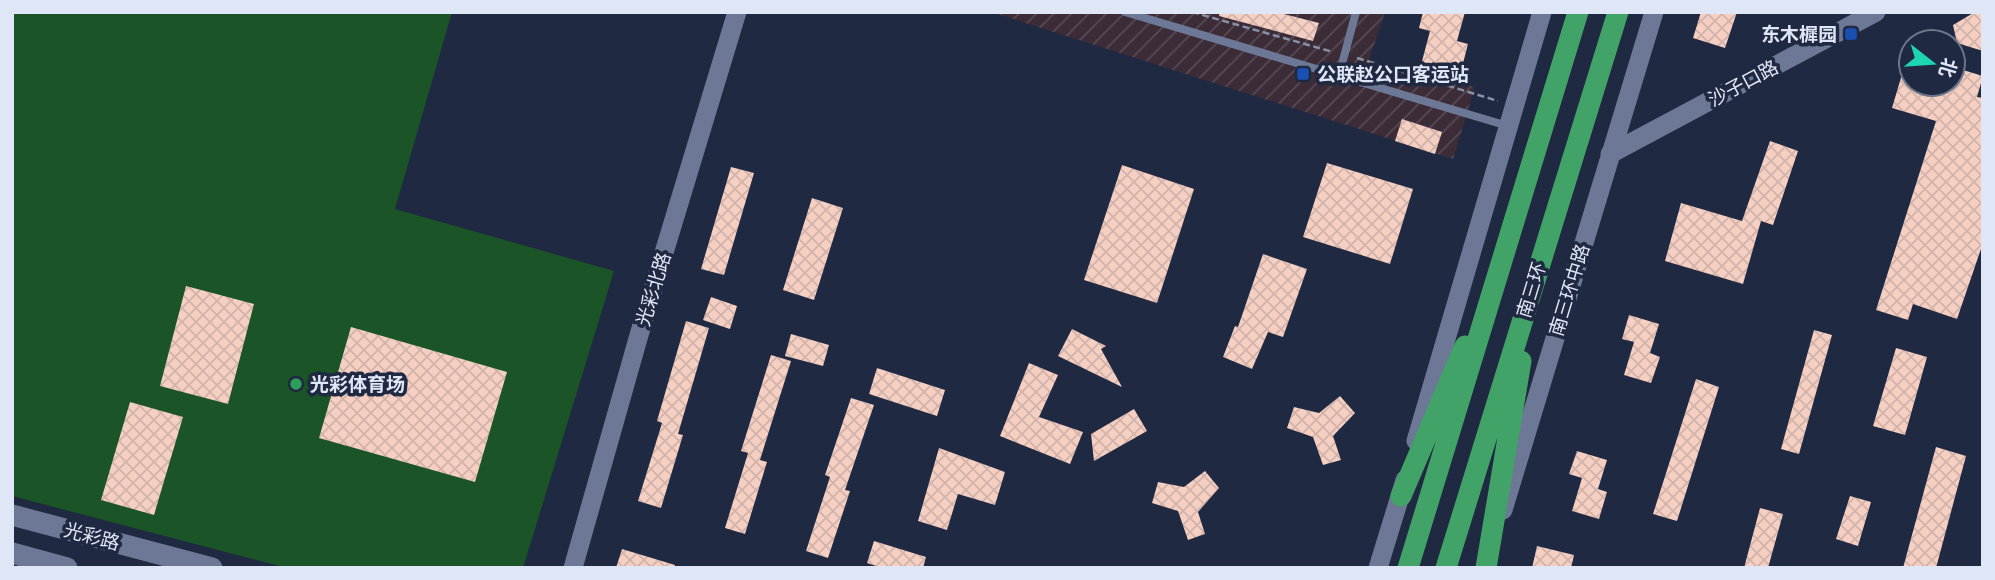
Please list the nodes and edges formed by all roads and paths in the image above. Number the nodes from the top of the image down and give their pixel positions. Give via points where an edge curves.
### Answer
1 (737, 12) edge
2 (1125, 12) edge
3 (1356, 12) edge
4 (1542, 12) edge
5 (1578, 12) edge
6 (1618, 12) edge
7 (1654, 12) edge
8 (1876, 12) edge
9 (1339, 75) junction
10 (1508, 126) junction
11 (1610, 153) junction
12 (1511, 237) junction
13 (1536, 273) junction
14 (1401, 496) junction
15 (12, 515) edge
16 (12, 553) edge
17 (67, 568) edge
18 (212, 568) edge
19 (573, 568) edge
20 (1378, 568) edge
21 (1408, 568) edge
22 (1446, 568) edge
23 (1486, 568) edge

1 - 19 street, 光彩北路
2 - 9 lane
3 - 9 lane
4 - 10 street
5 - 12 highway, 南三环
6 - 13 highway, 南三环
7 - 11 street, 南三环中路
8 - 11 street, 沙子口路
9 - 10 lane
10 - 14 street
11 - 23 street, 南三环中路
12 - 14 highway
12 - 21 highway, 南三环
13 - 22 highway, 南三环
13 - 23 highway
14 - 20 street
15 - 18 main road, 光彩路
16 - 17 main road, 光彩路

